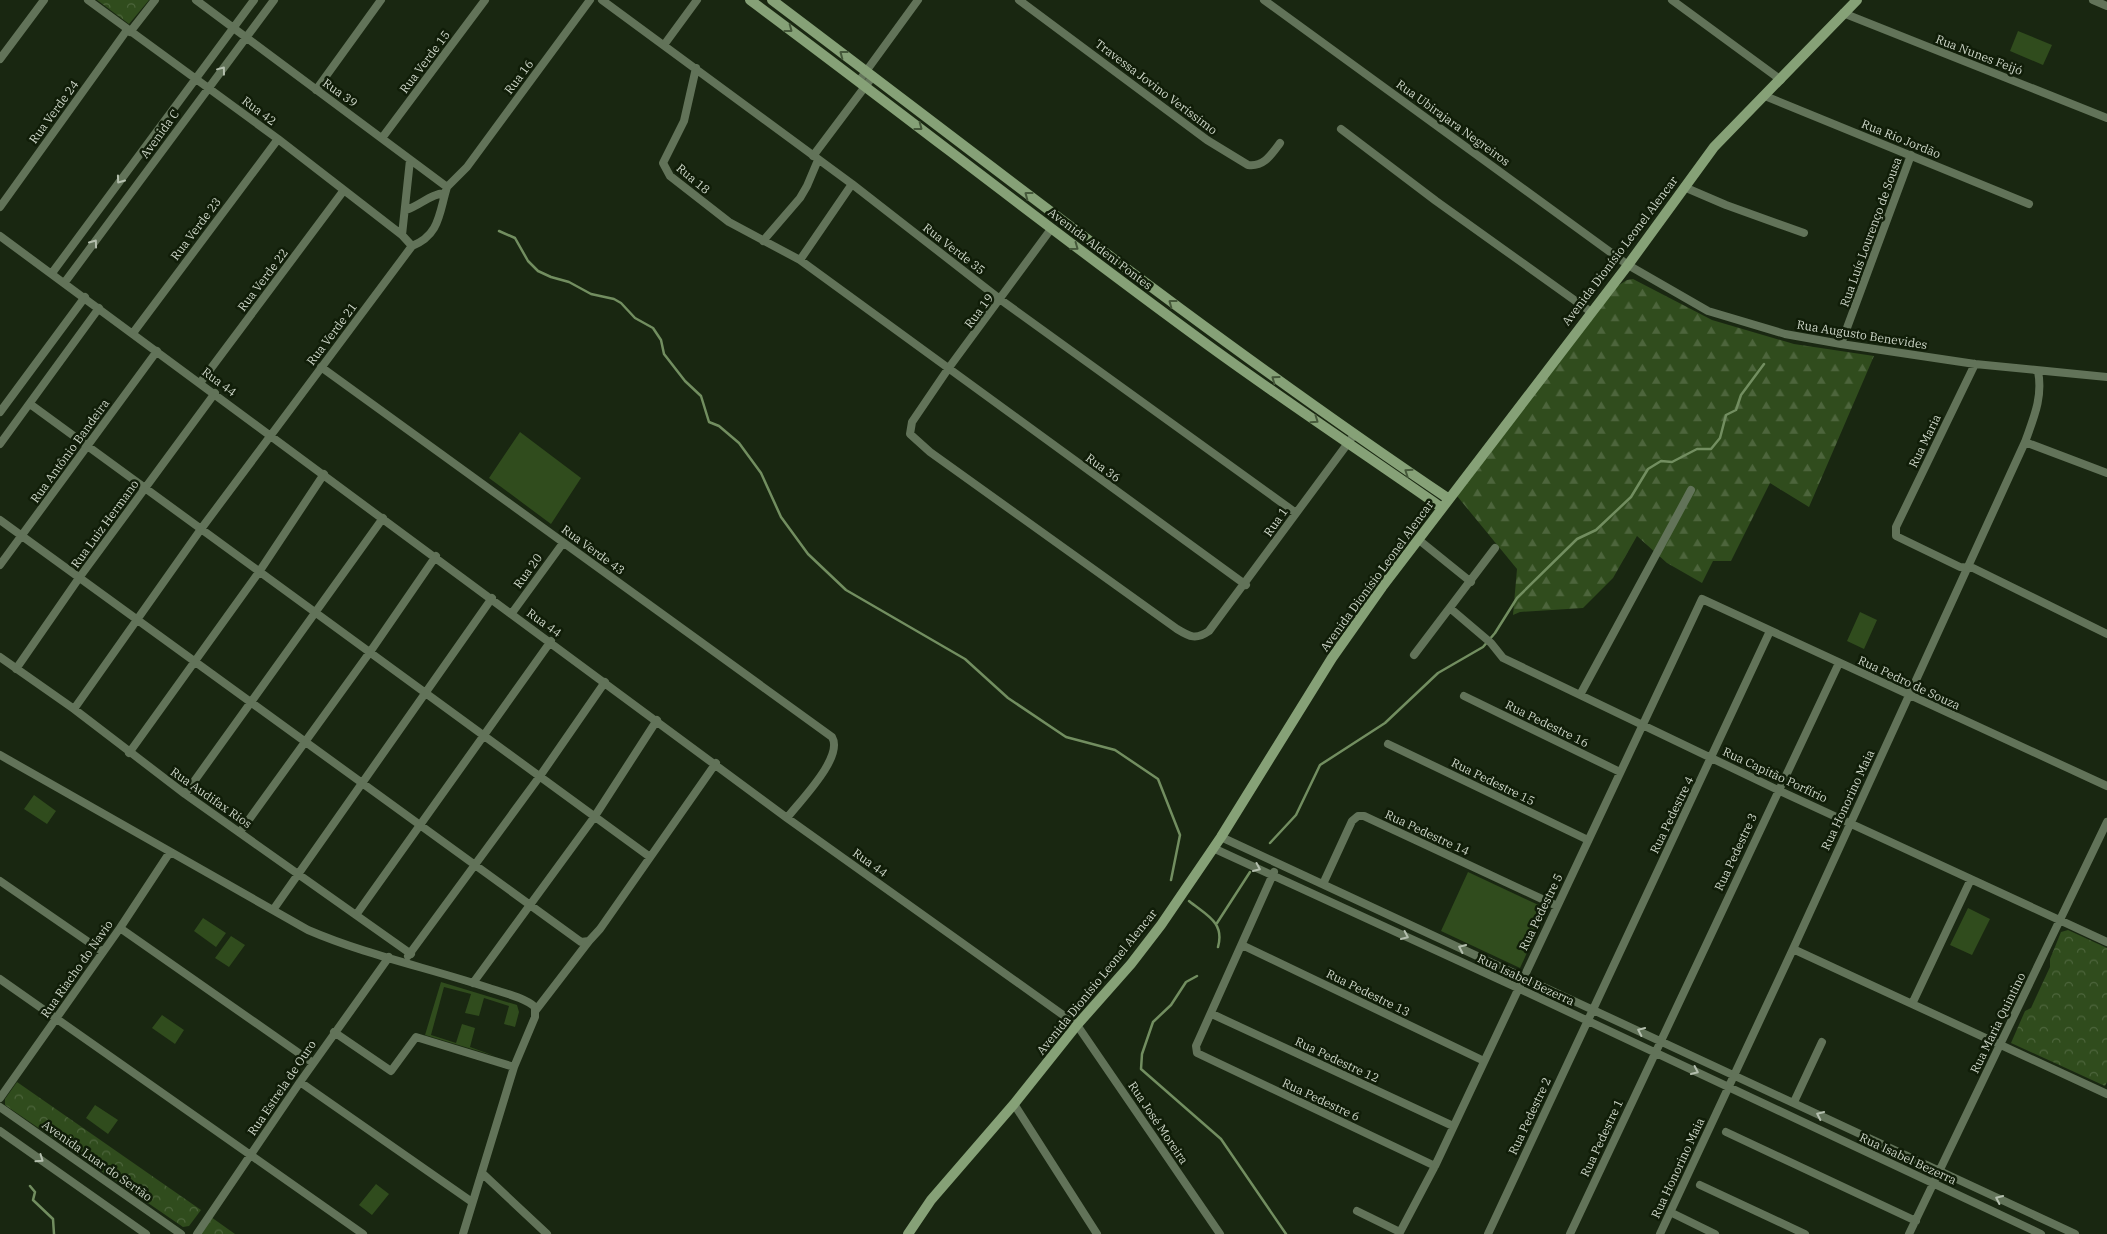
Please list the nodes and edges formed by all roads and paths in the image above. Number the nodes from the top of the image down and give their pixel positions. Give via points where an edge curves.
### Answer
1 (44, 0) edge
2 (88, 0) edge
3 (154, 0) edge
4 (196, 0) edge
5 (254, 0) edge
6 (274, 0) edge
7 (381, 0) edge
8 (485, 0) edge
9 (590, 0) edge
10 (602, 0) edge
11 (697, 0) edge
12 (750, 0) edge
13 (772, 0) edge
14 (918, 0) edge
15 (1019, 0) edge
16 (1264, 0) edge
17 (1672, 0) edge
18 (2092, 0) edge
19 (1855, 1) edge
20 (2107, 6) edge
21 (1843, 14) junction
22 (233, 28) junction
23 (128, 31) junction
24 (246, 38) junction
25 (664, 45) junction
26 (0, 59) edge
27 (696, 68) junction
28 (870, 74) junction
29 (196, 78) junction
30 (1781, 80) junction
31 (862, 84) junction
32 (208, 88) junction
33 (316, 90) junction
34 (1765, 96) junction
35 (2107, 118) edge
36 (1341, 129) dead end
37 (382, 138) junction
38 (278, 139) junction
39 (1280, 143) dead end
40 (1911, 155) junction
41 (816, 158) junction
42 (410, 160) junction
43 (852, 184) junction
44 (1684, 187) junction
45 (344, 190) junction
46 (446, 190) junction
47 (2029, 204) dead end
48 (0, 207) edge
49 (406, 210) junction
50 (1051, 229) junction
51 (1804, 233) dead end
52 (402, 235) junction
53 (0, 236) edge
54 (763, 241) junction
55 (412, 246) junction
56 (800, 260) junction
57 (1628, 264) junction
58 (52, 273) junction
59 (65, 282) junction
60 (85, 297) junction
61 (1001, 300) junction
62 (99, 308) junction
63 (1591, 312) junction
64 (133, 333) junction
65 (1841, 344) junction
66 (157, 350) junction
67 (1975, 364) junction
68 (321, 367) junction
69 (948, 369) junction
70 (2038, 371) junction
71 (2107, 377) edge
72 (200, 383) junction
73 (215, 393) junction
74 (30, 404) junction
75 (0, 412) edge
76 (272, 436) junction
77 (1351, 439) junction
78 (2025, 442) junction
79 (0, 444) edge
80 (88, 447) junction
81 (2107, 473) edge
82 (324, 474) junction
83 (145, 488) junction
84 (1690, 490) dead end
85 (1445, 503) junction
86 (1296, 513) junction
87 (383, 518) junction
88 (0, 520) edge
89 (201, 529) junction
90 (21, 536) junction
91 (1419, 540) junction
92 (563, 543) junction
93 (1495, 548) dead end
94 (436, 556) junction
95 (0, 565) edge
96 (1967, 567) junction
97 (259, 572) junction
98 (79, 578) junction
99 (1471, 582) junction
100 (1246, 584) junction
101 (492, 598) junction
102 (1702, 598) joint
103 (1451, 609) junction
104 (314, 612) junction
105 (512, 613) junction
106 (137, 620) junction
107 (1218, 622) joint
108 (1770, 631) junction
109 (2107, 634) edge
110 (551, 642) junction
111 (370, 652) junction
112 (1414, 655) dead end
113 (0, 657) edge
114 (196, 662) junction
115 (1839, 663) junction
116 (16, 669) junction
117 (605, 682) junction
118 (426, 693) junction
119 (1580, 695) junction
120 (1908, 695) junction
121 (1464, 696) dead end
122 (250, 702) junction
123 (74, 709) junction
124 (657, 720) junction
125 (1643, 725) junction
126 (484, 735) junction
127 (306, 743) junction
128 (1388, 744) dead end
129 (129, 753) junction
130 (0, 755) edge
131 (1712, 758) junction
132 (716, 763) junction
133 (1620, 772) junction
134 (540, 776) junction
135 (362, 783) junction
136 (2107, 786) edge
137 (1778, 790) junction
138 (185, 794) junction
139 (594, 816) junction
140 (787, 818) junction
141 (1850, 822) junction
142 (2107, 822) edge
143 (420, 826) junction
144 (240, 832) junction
145 (1221, 837) junction
146 (1588, 840) junction
147 (1213, 848) junction
148 (170, 852) junction
149 (650, 856) junction
150 (1278, 863) junction
151 (475, 866) junction
152 (298, 873) junction
153 (1272, 874) junction
154 (1971, 879) junction
155 (0, 881) edge
156 (1323, 884) junction
157 (529, 905) junction
158 (1557, 906) junction
159 (273, 910) junction
160 (356, 915) junction
161 (2060, 921) junction
162 (120, 928) junction
163 (590, 941) junction
164 (2107, 942) edge
165 (1242, 945) junction
166 (1793, 949) junction
167 (103, 952) junction
168 (411, 954) junction
169 (389, 958) junction
170 (404, 962) junction
171 (1523, 976) junction
172 (0, 979) edge
173 (473, 983) junction
174 (1518, 988) junction
175 (1912, 1004) junction
176 (1592, 1008) junction
177 (536, 1010) junction
178 (1212, 1014) junction
179 (55, 1020) junction
180 (1587, 1020) junction
181 (1077, 1025) junction
182 (334, 1032) junction
183 (1660, 1040) junction
184 (1822, 1042) dead end
185 (2000, 1045) junction
186 (1654, 1052) junction
187 (1484, 1061) junction
188 (313, 1062) junction
189 (514, 1067) junction
190 (1734, 1074) junction
191 (300, 1082) junction
192 (1728, 1087) junction
193 (2107, 1094) edge
194 (0, 1098) edge
195 (1794, 1102) junction
196 (1014, 1104) junction
197 (0, 1107) edge
198 (1835, 1122) junction
199 (1453, 1126) junction
200 (0, 1131) edge
201 (1726, 1132) dead end
202 (1829, 1134) junction
203 (250, 1156) junction
204 (1435, 1166) junction
205 (1940, 1172) junction
206 (482, 1173) junction
207 (1934, 1183) junction
208 (1700, 1185) dead end
209 (1982, 1191) junction
210 (472, 1202) junction
211 (1976, 1204) junction
212 (2016, 1207) junction
213 (1357, 1211) dead end
214 (1670, 1212) junction
215 (2010, 1219) junction
216 (1916, 1221) junction
217 (1399, 1233) edge
218 (146, 1234) edge
219 (181, 1234) edge
220 (197, 1234) edge
221 (363, 1234) edge
222 (462, 1234) edge
223 (547, 1234) edge
224 (908, 1234) edge
225 (1097, 1234) edge
226 (1220, 1234) edge
227 (1488, 1234) edge
228 (1570, 1234) edge
229 (1660, 1234) edge
230 (1715, 1234) edge
231 (1806, 1234) edge
232 (1909, 1234) edge
233 (2041, 1234) edge
234 (2075, 1234) edge

1 - 26 street
2 - 23 street, Rua 42
3 - 23 street, Rua Verde 24
4 - 22 street, Rua 39
5 - 22 street, Avenida C
6 - 24 street, Avenida C
7 - 33 street
8 - 37 street, Rua Verde 15
9 - 46 street, Rua 16 via 467,167
10 - 25 street, Rua Verde 35
11 - 25 street
12 -> 31 main road, Avenida Aldeni Pontes
28 -> 13 main road, Avenida Aldeni Pontes
14 - 28 street
15 - 39 street, Travessa Jovino Veríssimo via 1207,140 1248,165 1265,162
16 - 57 street, Rua Ubirajara Negreiros
17 - 30 street
18 - 20 street
19 - 21 main road, Avenida Dionísio Leonel Alencar
21 - 30 main road, Avenida Dionísio Leonel Alencar
21 - 35 street, Rua Nunes Feijó
22 - 24 street, Rua 39
22 - 29 street, Avenida C
23 - 29 street, Rua 42
23 - 48 street, Rua Verde 24
32 -> 24 street, Avenida C
24 - 33 street, Rua 39
25 - 27 street, Rua Verde 35
27 - 41 street, Rua Verde 35
27 - 54 street, Rua 18 via 689,106 664,158 664,168 729,222
28 - 31 street
77 -> 28 main road, Avenida Aldeni Pontes
29 - 32 street, Rua 42
29 -> 58 street, Avenida C
30 - 34 main road, Avenida Dionísio Leonel Alencar
31 - 41 street
31 -> 50 main road, Avenida Aldeni Pontes
32 - 38 street, Rua 42
59 -> 32 street, Avenida C
33 - 37 street, Rua 39
34 - 40 street, Rua Rio Jordão
34 - 44 main road, Avenida Dionísio Leonel Alencar via 1722,137
36 - 63 street
37 - 42 street, Rua 39
38 - 45 street, Rua 42
38 - 64 street, Rua Verde 23
40 - 47 street, Rua Rio Jordão
40 - 65 street, Rua Luís Lourenço de Sousa
41 - 43 street, Rua Verde 35
41 - 54 street via 807,186
42 - 46 street, Rua 39
42 - 49 street
43 - 56 street
43 - 61 street, Rua Verde 35
44 - 51 street via 1726,206
44 - 57 main road, Avenida Dionísio Leonel Alencar
45 - 52 street, Rua 42
45 - 72 street, Rua Verde 22
46 - 49 street
46 - 55 street via 434,229 422,242
49 - 52 street
50 - 61 street, Rua 19
50 -> 77 main road, Avenida Aldeni Pontes via 1204,342
52 - 55 street, Rua 42
53 - 58 street, Rua 44
54 - 56 street, Rua 18
55 - 68 street, Rua Verde 21
56 - 69 street, Rua 18
57 - 63 main road, Avenida Dionísio Leonel Alencar
57 - 65 street, Rua Augusto Benevides via 1681,297 1728,319
58 - 59 street, Rua 44
59 - 60 street, Rua 44
60 - 62 street, Rua 44
60 - 75 street
61 - 69 street, Rua 19
61 - 86 street, Rua Verde 35
62 - 64 street, Rua 44
62 - 74 street
63 - 85 main road, Avenida Dionísio Leonel Alencar
64 - 66 street, Rua 44
65 - 67 street, Rua Augusto Benevides
66 - 72 street, Rua 44
66 - 80 street, Rua Antônio Bandeira
67 - 70 street, Rua Augusto Benevides
67 - 96 street, Rua Maria via 1896,527 1896,536 1901,540 1960,567
68 - 76 street, Rua Verde 21
68 - 92 street, Rua Verde 43
69 - 100 street, Rua 36
69 - 107 street, Rua 19 via 912,422 910,434 930,452 1191,638 1203,636
70 - 71 street, Rua Augusto Benevides
70 - 78 street, Rua Honorino Maia via 2040,401
72 - 73 street, Rua 44
73 - 76 street, Rua 44
73 - 83 street, Rua Luiz Hermano
74 - 79 street
74 - 80 street
76 - 82 street, Rua 44
76 - 89 street, Rua Verde 21
77 - 85 main road, Avenida Aldeni Pontes
77 - 86 street, Rua 1
78 - 81 street
78 - 96 street, Rua Honorino Maia
80 - 83 street
80 - 90 street, Rua Antônio Bandeira
82 - 87 street, Rua 44
82 - 97 street
83 - 89 street
83 - 98 street, Rua Luiz Hermano
84 - 119 street
85 - 91 main road, Avenida Dionísio Leonel Alencar
86 - 100 street, Rua 1
87 - 94 street, Rua 44
87 - 104 street
88 - 90 street
89 - 97 street
89 - 106 street, Rua Verde 21
90 - 95 street, Rua Antônio Bandeira
90 - 98 street
91 - 99 street
91 - 145 main road, Avenida Dionísio Leonel Alencar via 1332,658
92 - 105 street, Rua 20
92 - 140 street, Rua Verde 43 via 834,740 836,747 832,761
93 - 99 street
94 - 101 street, Rua 44
94 - 111 street
96 - 109 street
96 - 120 street, Rua Honorino Maia
97 - 104 street
97 - 114 street
98 - 106 street
98 - 116 street, Rua Luiz Hermano
99 - 103 street
100 - 107 street, Rua 1
101 - 105 street, Rua 44
101 - 118 street
102 - 108 street, Rua Pedro de Souza
102 - 125 street, Rua Pedestre 5
103 - 112 street
103 - 119 street, Rua Capitão Porfírio via 1504,658
104 - 111 street
104 - 122 street
105 - 110 street, Rua 44
106 - 114 street
106 - 123 street, Rua Verde 21
108 - 115 street, Rua Pedro de Souza
108 - 131 street, Rua Pedestre 4
110 - 117 street, Rua 44
110 - 126 street
111 - 118 street
111 - 127 street
113 - 116 street, Rua Audifax Rios
114 - 122 street
114 - 129 street
115 - 120 street, Rua Pedro de Souza
115 - 137 street, Rua Pedestre 3
116 - 123 street, Rua Audifax Rios
117 - 124 street, Rua 44
117 - 134 street
118 - 126 street
118 - 135 street
119 - 125 street, Rua Capitão Porfírio
120 - 136 street, Rua Pedro de Souza
120 - 141 street, Rua Honorino Maia
121 - 133 street, Rua Pedestre 16
122 - 127 street
122 - 138 street
123 - 129 street, Rua Audifax Rios
124 - 132 street, Rua 44
124 - 139 street
125 - 131 street, Rua Capitão Porfírio
125 - 133 street, Rua Pedestre 5
126 - 134 street
126 - 143 street
127 - 135 street
127 - 144 street
128 - 146 street, Rua Pedestre 15
129 - 138 street, Rua Audifax Rios
130 - 148 street
131 - 137 street, Rua Capitão Porfírio
131 - 176 street, Rua Pedestre 4
132 - 140 street, Rua 44
132 - 149 street
133 - 146 street, Rua Pedestre 5
134 - 139 street
134 - 151 street
135 - 143 street
135 - 152 street
137 - 141 street, Rua Capitão Porfírio
137 - 183 street, Rua Pedestre 3
138 - 144 street, Rua Audifax Rios
139 - 149 street
139 - 157 street
140 - 181 street, Rua 44
141 - 154 street, Rua Capitão Porfírio
141 - 166 street, Rua Honorino Maia
142 - 161 street, Rua Maria Quintino
143 - 151 street
143 - 160 street
144 - 152 street, Rua Audifax Rios
145 - 147 main road, Avenida Dionísio Leonel Alencar
145 - 150 street, Rua Isabel Bezerra
146 - 158 street, Rua Pedestre 5
147 -> 153 street, Rua Isabel Bezerra
147 - 181 main road, Avenida Dionísio Leonel Alencar via 1137,956
148 - 159 street
148 - 162 street, Rua Riacho do Navio
149 - 163 street
150 - 153 street
150 - 156 street, Rua Isabel Bezerra
151 - 157 street
151 - 168 street
152 - 159 street
152 - 160 street, Rua Audifax Rios
153 - 165 street
153 -> 174 street, Rua Isabel Bezerra
154 - 161 street, Rua Capitão Porfírio
154 - 175 street
155 - 167 street
156 - 158 street, Rua Pedestre 14 via 1352,821 1364,816
171 -> 156 street, Rua Isabel Bezerra
157 - 163 street via 581,942
157 - 173 street
158 - 171 street, Rua Pedestre 5
159 - 169 street via 327,938
160 - 168 street, Rua Audifax Rios
161 - 164 street, Rua Capitão Porfírio
161 - 185 street, Rua Maria Quintino
162 - 167 street, Rua Riacho do Navio
162 - 188 street
163 - 177 street
165 - 178 street
165 - 187 street, Rua Pedestre 13
166 - 175 street
166 - 190 street, Rua Honorino Maia
167 - 179 street, Rua Riacho do Navio
168 - 170 street
169 - 170 street
169 - 182 street, Rua Estrela de Ouro
170 - 173 street
171 - 174 street, Rua Pedestre 5
171 - 176 street, Rua Isabel Bezerra
172 - 179 street
173 - 177 street via 528,1002
174 - 180 street, Rua Isabel Bezerra
174 - 187 street, Rua Pedestre 5
175 - 185 street
176 - 180 street, Rua Pedestre 2
183 -> 176 street, Rua Isabel Bezerra
177 - 189 street
178 - 199 street, Rua Pedestre 12
178 - 204 street, Rua Pedestre 6 via 1196,1046 1199,1054
179 - 194 street, Rua Riacho do Navio
179 - 203 street
180 - 186 street, Rua Isabel Bezerra
180 - 227 street, Rua Pedestre 2
181 - 196 main road, Avenida Dionísio Leonel Alencar
181 - 226 street, Rua José Moreira
182 - 188 street, Rua Estrela de Ouro
182 - 189 street via 391,1071 416,1037
183 - 186 street, Rua Pedestre 3
183 - 190 street, Rua Isabel Bezerra
184 - 195 street
185 - 193 street
185 - 205 street, Rua Maria Quintino
186 -> 192 street, Rua Isabel Bezerra
186 - 228 street, Rua Pedestre 1
187 - 199 street, Rua Pedestre 5
188 - 191 street, Rua Estrela de Ouro
189 - 206 street
190 - 192 street, Rua Honorino Maia
190 - 195 street, Rua Isabel Bezerra
191 - 203 street, Rua Estrela de Ouro
191 - 210 street
192 - 202 street, Rua Isabel Bezerra
192 - 214 street, Rua Honorino Maia
198 -> 195 street, Rua Isabel Bezerra
196 - 224 main road, Avenida Dionísio Leonel Alencar via 931,1200
196 - 225 street
197 - 219 street, Avenida Luar do Sertão
198 - 202 street
198 - 205 street, Rua Isabel Bezerra
199 - 204 street, Rua Pedestre 5
200 -> 218 street
201 - 216 street
202 - 207 street, Rua Isabel Bezerra
203 - 220 street, Rua Estrela de Ouro
203 - 221 street
204 - 217 street, Rua Pedestre 5
205 - 207 street, Rua Maria Quintino
205 - 209 street, Rua Isabel Bezerra
206 - 210 street
206 - 223 street
207 - 211 street, Rua Isabel Bezerra
207 - 216 street, Rua Maria Quintino
208 - 231 street
209 - 211 street
212 -> 209 street, Rua Isabel Bezerra
210 - 222 street
211 - 215 street, Rua Isabel Bezerra
212 - 215 street
212 - 234 street, Rua Isabel Bezerra
213 - 217 street
214 - 229 street, Rua Honorino Maia
214 - 230 street
215 - 233 street, Rua Isabel Bezerra
216 - 232 street, Rua Maria Quintino

